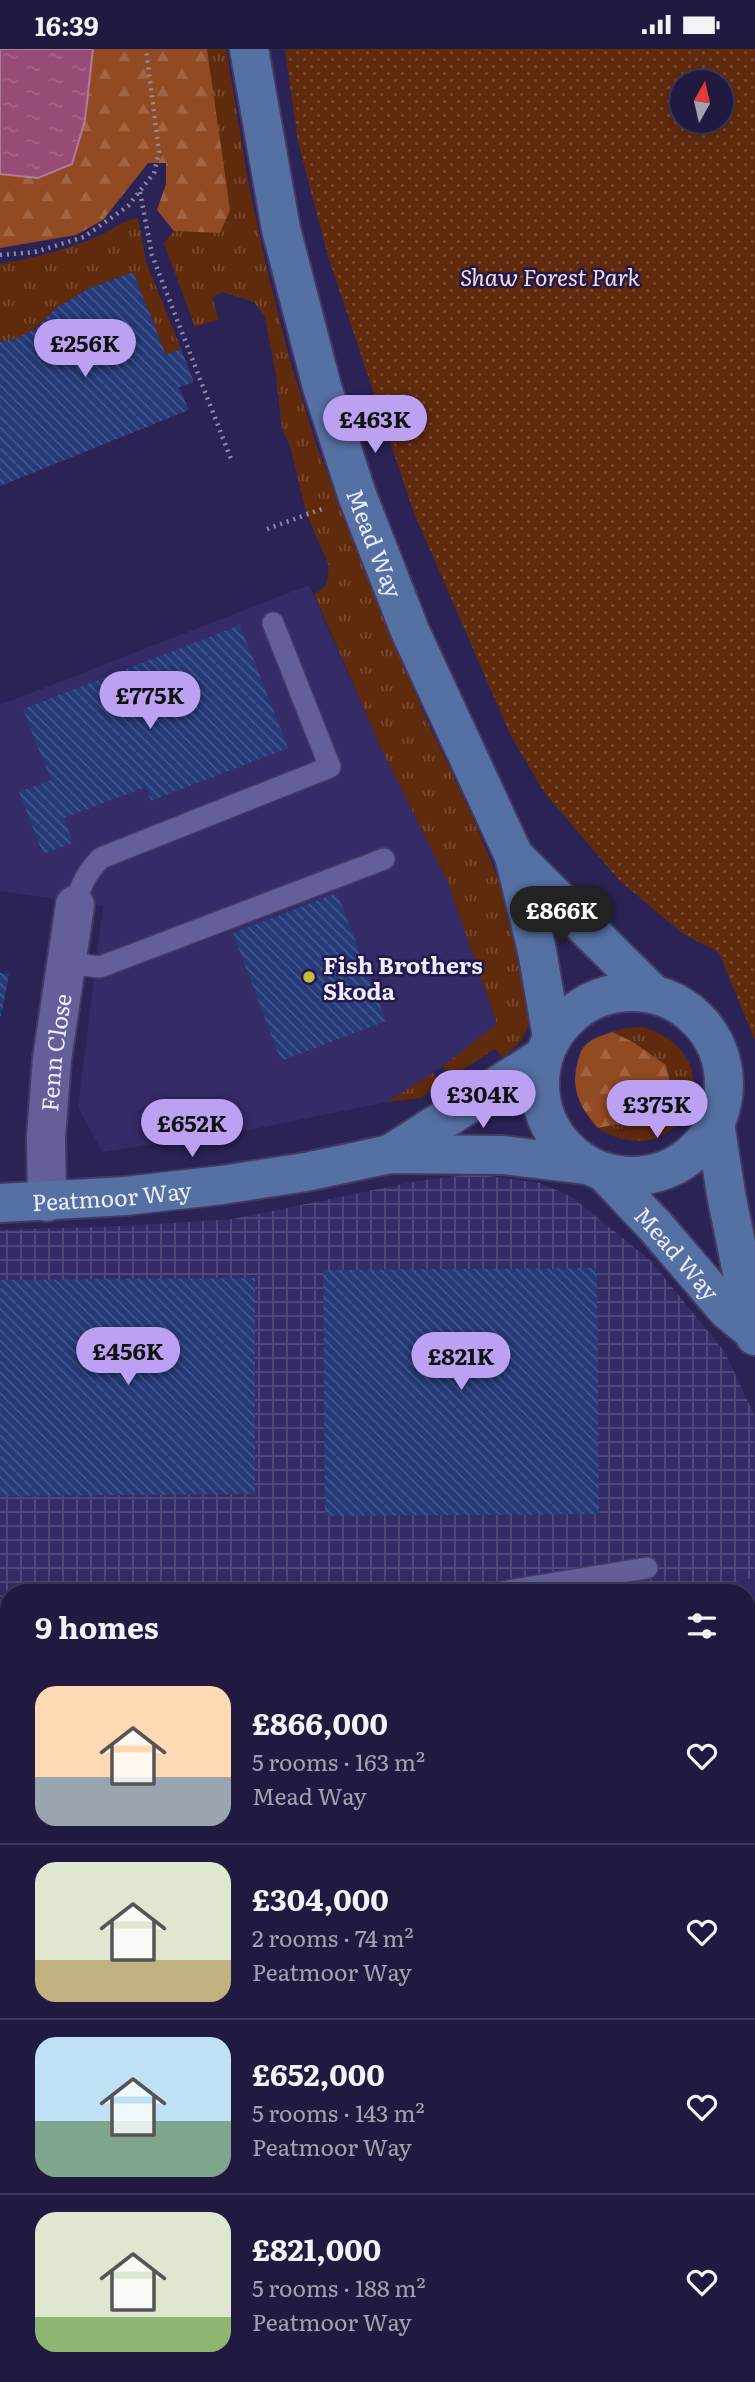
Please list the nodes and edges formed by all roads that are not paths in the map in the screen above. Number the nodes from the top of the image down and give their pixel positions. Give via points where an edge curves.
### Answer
1 (249, 49) edge
2 (274, 623) dead end
3 (514, 856) junction
4 (384, 859) dead end
5 (75, 905) joint
6 (66, 963) junction
7 (653, 994) junction
8 (548, 1046) junction
9 (715, 1123) junction
10 (390, 1154) junction
11 (596, 1169) junction
12 (47, 1202) junction
13 (0, 1203) edge
14 (754, 1334) edge
15 (647, 1568) dead end
16 (550, 1584) edge

1 - 3 main road, Mead Way via 298,300 357,495 410,631
2 - 5 lane via 330,767 101,858 90,868
3 - 7 main road, Mead Way
3 - 8 main road, Mead Way via 537,951
4 - 6 lane via 100,967
5 - 6 street, Fenn Close
6 - 12 street, Fenn Close via 52,1059
7 - 8 main road via 624,992 596,999 570,1014
7 - 9 main road via 680,1005 702,1024 716,1046 723,1098
8 - 10 main road, Peatmoor Way
8 - 11 main road via 540,1066 540,1098 550,1128 570,1153
9 - 11 main road via 700,1147 679,1164 653,1174 625,1177
9 - 14 main road, Mead Way
10 - 11 main road, Peatmoor Way via 503,1155
10 - 12 main road, Peatmoor Way via 222,1185
11 - 14 main road, Mead Way
12 - 13 main road, Peatmoor Way
15 - 16 lane

